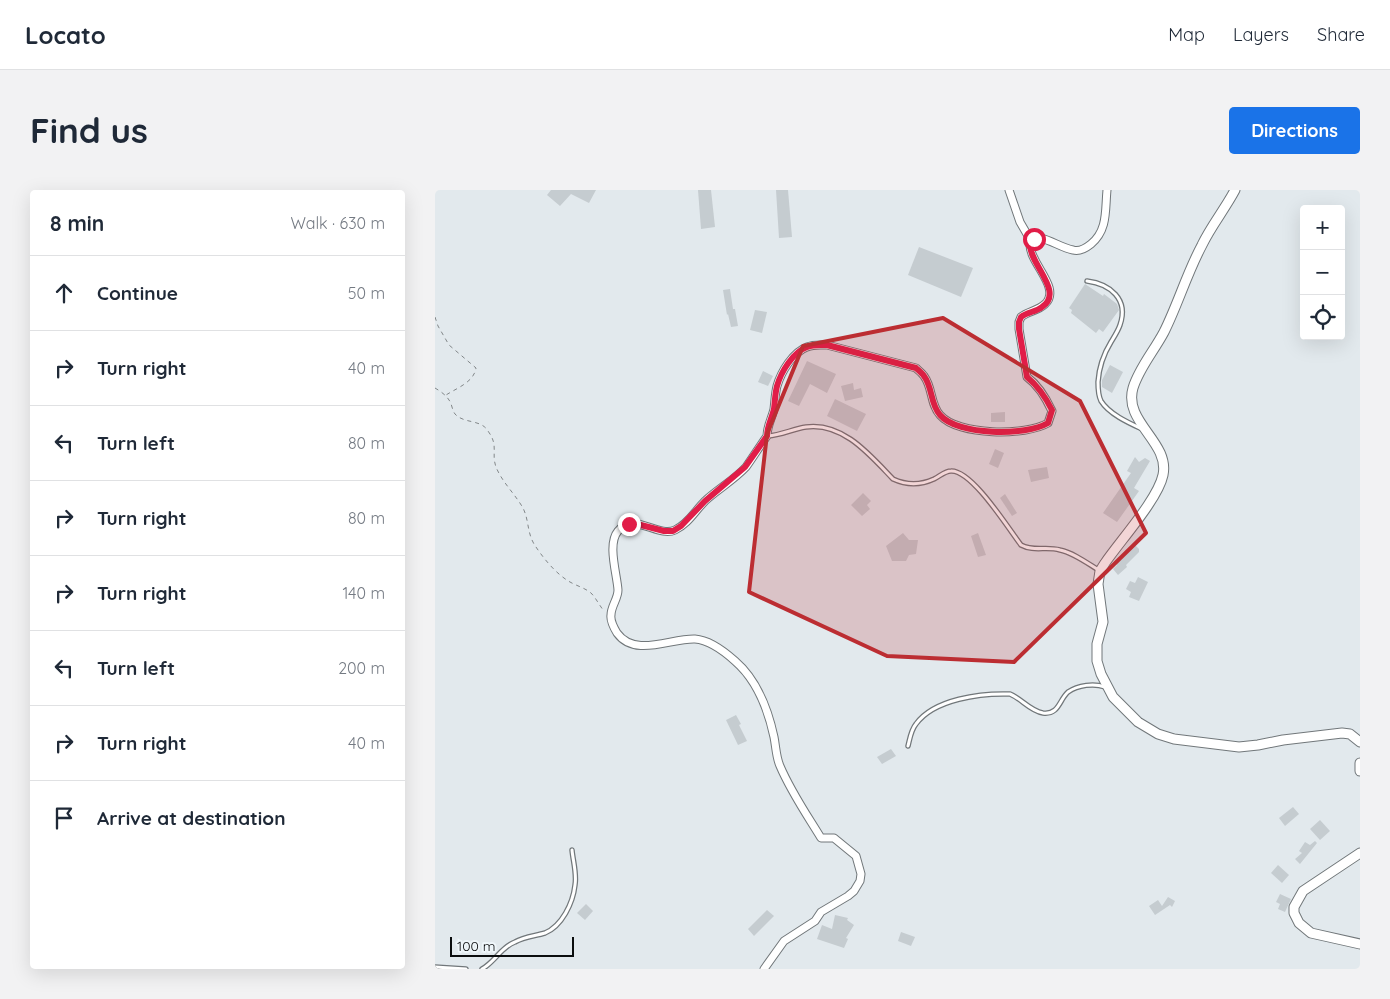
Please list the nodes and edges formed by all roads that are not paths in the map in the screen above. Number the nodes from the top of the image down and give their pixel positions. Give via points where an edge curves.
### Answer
1 (1009, 190) edge
2 (1107, 190) edge
3 (1235, 190) edge
4 (1031, 241) junction
5 (1087, 281) dead end
6 (1145, 430) junction
7 (767, 436) junction
8 (1100, 571) junction
9 (1108, 688) junction
10 (1360, 742) edge
11 (908, 746) dead end
12 (1360, 764) edge
13 (1360, 771) edge
14 (572, 850) dead end
15 (1360, 853) edge
16 (1360, 944) edge
17 (435, 967) edge
18 (466, 969) edge
19 (482, 969) edge
20 (764, 969) edge

1 - 4 street via 1020,222
2 - 4 street via 1107,215 1103,226 1096,239 1085,248 1074,251 1040,238
3 - 6 street via 1203,243 1164,332 1133,387 1132,404
4 - 7 street via 1031,255 1046,279 1050,295 1042,307 1021,317 1019,329 1027,377 1052,410 1048,423 1029,430 993,433 957,425 942,418 935,410 929,386 916,368 827,345 814,345 799,351 788,364 778,384
5 - 6 lane via 1113,291 1121,300 1123,312 1120,326 1099,368 1097,390 1101,401 1120,418
6 - 8 street via 1161,455 1161,481
7 - 8 lane via 806,427 822,426 835,430 900,482 924,483 950,471 958,472 983,493 1021,545 1035,550 1048,548 1069,552
7 - 20 street via 745,467 681,526 673,531 664,531 629,524 617,531 614,554 618,592 611,616 615,630 630,644 697,639 711,644 737,662 751,679 767,710 779,765 795,797 821,838 834,838 856,856 861,874 854,891 784,942
8 - 9 street via 1098,584 1103,622 1096,653
9 - 10 street via 1138,722 1158,734 1174,738 1239,747 1342,733 1350,734
9 - 11 lane via 1099,685 1078,687 1067,693 1052,713 1035,711 1010,694 960,698 938,707 916,723
12 - 13 street
14 - 19 lane via 576,883 562,918 546,932 513,942
15 - 16 street via 1303,891 1294,913 1299,924 1311,933
17 - 18 lane

